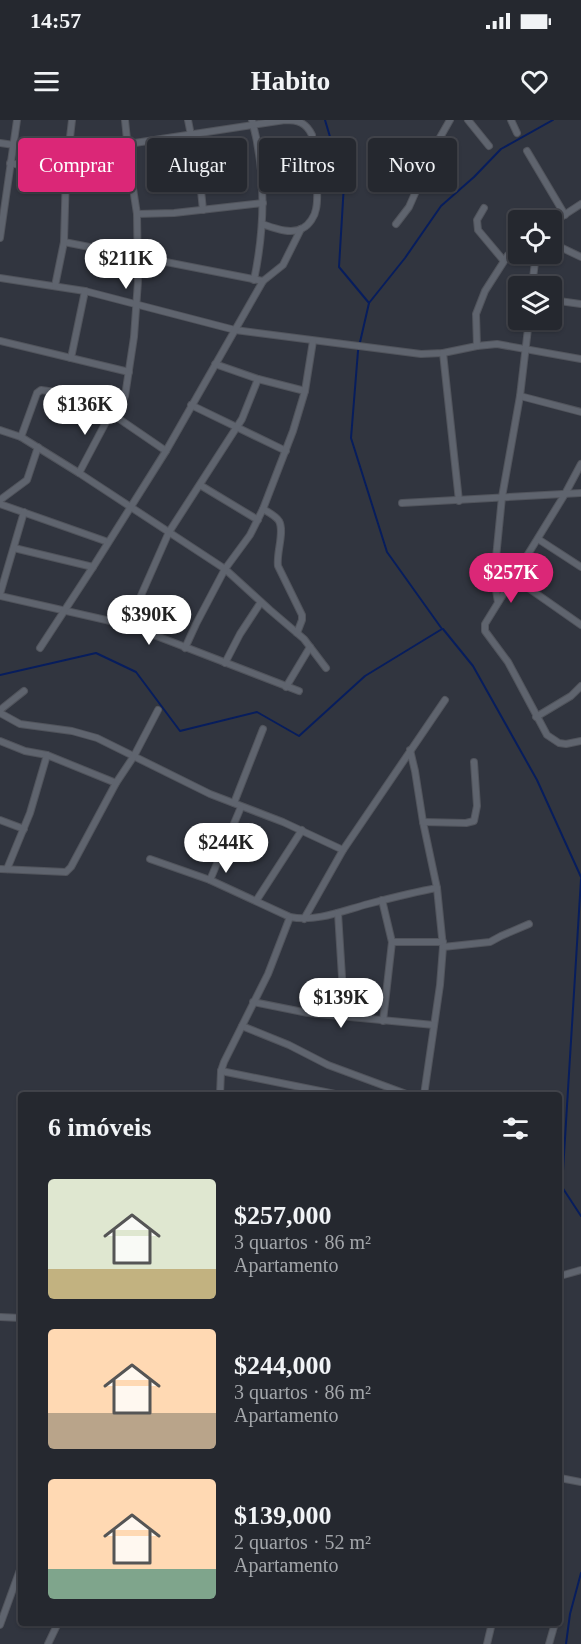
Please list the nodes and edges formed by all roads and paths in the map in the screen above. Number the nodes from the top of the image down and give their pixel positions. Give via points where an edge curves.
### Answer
1 (17, 120) edge
2 (72, 120) edge
3 (125, 120) edge
4 (188, 120) edge
5 (450, 120) edge
6 (468, 120) edge
7 (511, 120) edge
8 (253, 123) edge
9 (517, 133) dead end
10 (190, 135) junction
11 (70, 138) edge
12 (127, 138) edge
13 (0, 143) edge
14 (135, 143) edge
15 (14, 145) junction
16 (489, 146) dead end
17 (527, 151) dead end
18 (10, 163) junction
19 (18, 164) edge
20 (65, 192) edge
21 (134, 192) edge
22 (263, 203) junction
23 (581, 204) edge
24 (484, 208) dead end
25 (203, 210) junction
26 (137, 214) junction
27 (565, 215) junction
28 (562, 217) edge
29 (262, 224) junction
30 (396, 224) dead end
31 (302, 230) junction
32 (0, 238) edge
33 (64, 242) junction
34 (562, 248) edge
35 (508, 255) edge
36 (138, 257) junction
37 (581, 257) edge
38 (504, 261) junction
39 (0, 278) edge
40 (254, 280) junction
41 (263, 281) junction
42 (55, 286) junction
43 (85, 291) junction
44 (562, 301) edge
45 (137, 303) junction
46 (581, 304) edge
47 (235, 330) junction
48 (528, 330) edge
49 (0, 341) edge
50 (313, 341) junction
51 (477, 346) junction
52 (526, 349) junction
53 (443, 353) junction
54 (71, 358) junction
55 (581, 359) edge
56 (215, 364) junction
57 (129, 372) junction
58 (258, 379) junction
59 (304, 391) junction
60 (520, 396) junction
61 (121, 404) junction
62 (191, 405) junction
63 (581, 412) edge
64 (112, 414) junction
65 (237, 427) junction
66 (0, 430) edge
67 (21, 437) junction
68 (38, 447) junction
69 (166, 451) junction
70 (286, 451) junction
71 (581, 464) edge
72 (79, 473) junction
73 (200, 485) junction
74 (581, 493) edge
75 (564, 494) junction
76 (502, 497) junction
77 (459, 501) junction
78 (0, 502) edge
79 (402, 503) dead end
80 (130, 507) junction
81 (263, 509) junction
82 (24, 512) junction
83 (258, 520) junction
84 (169, 532) junction
85 (538, 539) junction
86 (108, 542) junction
87 (14, 548) junction
88 (93, 567) junction
89 (581, 567) edge
90 (225, 569) junction
91 (514, 578) junction
92 (0, 595) edge
93 (261, 602) junction
94 (498, 602) junction
95 (66, 610) junction
96 (128, 625) junction
97 (581, 625) edge
98 (297, 633) junction
99 (40, 648) dead end
100 (186, 648) junction
101 (310, 648) junction
102 (225, 663) junction
103 (326, 668) dead end
104 (581, 686) edge
105 (286, 687) junction
106 (24, 691) dead end
107 (299, 691) dead end
108 (445, 700) dead end
109 (158, 710) dead end
110 (0, 711) edge
111 (536, 717) junction
112 (263, 729) dead end
113 (0, 741) edge
114 (581, 741) edge
115 (410, 750) junction
116 (47, 755) junction
117 (134, 756) junction
118 (474, 762) dead end
119 (116, 783) junction
120 (234, 803) junction
121 (241, 807) junction
122 (0, 820) edge
123 (423, 822) junction
124 (24, 829) junction
125 (302, 830) junction
126 (343, 850) junction
127 (150, 859) dead end
128 (4, 869) edge
129 (210, 880) junction
130 (437, 888) junction
131 (382, 900) junction
132 (256, 901) junction
133 (338, 913) junction
134 (290, 917) junction
135 (304, 919) junction
136 (529, 924) dead end
137 (392, 942) junction
138 (443, 944) junction
139 (253, 1002) junction
140 (341, 1017) junction
141 (383, 1021) junction
142 (434, 1025) junction
143 (242, 1026) junction
144 (221, 1071) junction
145 (296, 1086) junction
146 (220, 1092) edge
147 (296, 1092) edge
148 (325, 1092) edge
149 (402, 1092) edge
150 (424, 1092) edge
151 (581, 1270) edge
152 (562, 1275) edge
153 (0, 1317) edge
154 (18, 1318) edge
155 (562, 1478) edge
156 (581, 1482) edge
157 (18, 1575) edge
158 (0, 1626) edge
159 (57, 1626) edge
160 (491, 1626) edge
161 (554, 1626) edge
162 (48, 1644) edge
163 (487, 1644) edge
164 (549, 1644) edge

1 - 15 street
2 - 11 street
3 - 12 street
4 - 10 street
5 - 30 street via 409,207
6 - 16 street
7 - 9 street
8 - 10 street
8 - 22 street
8 - 31 street via 294,120 304,124 312,135 316,210
10 - 14 street
10 - 25 street
13 - 15 street
15 - 18 street
17 - 27 street
18 - 19 street
18 - 32 street
20 - 33 street
21 - 26 street
22 - 25 street
22 - 29 street
23 - 27 street
24 - 38 street via 477,220 478,230
25 - 26 street
26 - 36 street
27 - 28 street
29 - 31 street via 285,231
29 - 40 street
31 - 41 street via 283,265
33 - 36 street
33 - 42 street
34 - 37 street
35 - 38 street
36 - 40 street
36 - 45 street
38 - 51 street via 476,314
39 - 42 street
40 - 41 street
41 - 47 street
42 - 43 street
43 - 45 street
43 - 54 street
44 - 46 street
45 - 47 street
45 - 57 street
47 - 50 street
47 - 56 street
48 - 52 street
49 - 54 street
50 - 53 street via 421,354
50 - 59 street
51 - 52 street via 496,344
51 - 53 street
52 - 55 street
52 - 60 street
53 - 77 street
54 - 57 street
56 - 58 street
56 - 62 street
57 - 61 street
58 - 59 street
58 - 65 street
59 - 70 street
60 - 63 street
60 - 76 street
61 - 64 street
61 - 67 street via 41,390
62 - 65 street
62 - 69 street
64 - 69 street
64 - 72 street
65 - 70 street
65 - 73 street
66 - 67 street
67 - 68 street
68 - 72 street
68 - 78 street via 27,480
69 - 80 street
70 - 81 street
71 - 75 street
72 - 80 street
73 - 83 street
73 - 84 street
74 - 75 street
75 - 76 street
75 - 85 street
76 - 77 street
76 - 94 street via 494,578
77 - 79 street
78 - 82 street
80 - 84 street
80 - 86 street
81 - 83 street
81 - 98 street via 280,523 278,566 302,615
82 - 86 street
82 - 87 street
83 - 90 street
84 - 90 street
84 - 96 street
85 - 89 street
85 - 91 street
86 - 88 street
87 - 88 street
87 - 92 street
88 - 95 street
90 - 93 street
90 - 100 street
91 - 94 street
91 - 97 street
92 - 95 street
93 - 98 street
93 - 102 street
94 - 111 street via 485,631 508,662
95 - 96 street
95 - 99 street
96 - 100 street
98 - 101 street
100 - 102 street
101 - 103 street
101 - 105 street
102 - 105 street
104 - 111 street
105 - 107 street
106 - 110 street
108 - 115 street
109 - 117 street
110 - 117 street via 24,725 85,734
111 - 114 street via 553,741
112 - 120 street
113 - 116 street
115 - 123 street
115 - 126 street
116 - 119 street
116 - 124 street
117 - 119 street
117 - 120 street
118 - 123 street via 474,821
119 - 128 street via 66,872
120 - 121 street
121 - 125 street
121 - 129 street
122 - 124 street
123 - 130 street
124 - 128 street
125 - 126 street
125 - 132 street
126 - 135 street
127 - 129 street
129 - 132 street
130 - 131 street
130 - 138 street
131 - 133 street
131 - 137 street
132 - 134 street
133 - 135 street
133 - 140 street
134 - 135 street
134 - 139 street
136 - 138 street via 490,942
137 - 138 street
137 - 141 street
138 - 142 street
139 - 140 street
139 - 143 street
140 - 141 street
141 - 142 street
142 - 150 street
143 - 144 street
143 - 149 street via 328,1065
144 - 145 street
144 - 146 street
145 - 147 street
145 - 148 street
151 - 152 street
153 - 154 street
155 - 156 street
157 - 158 street
159 - 162 street
160 - 163 street
161 - 164 street

